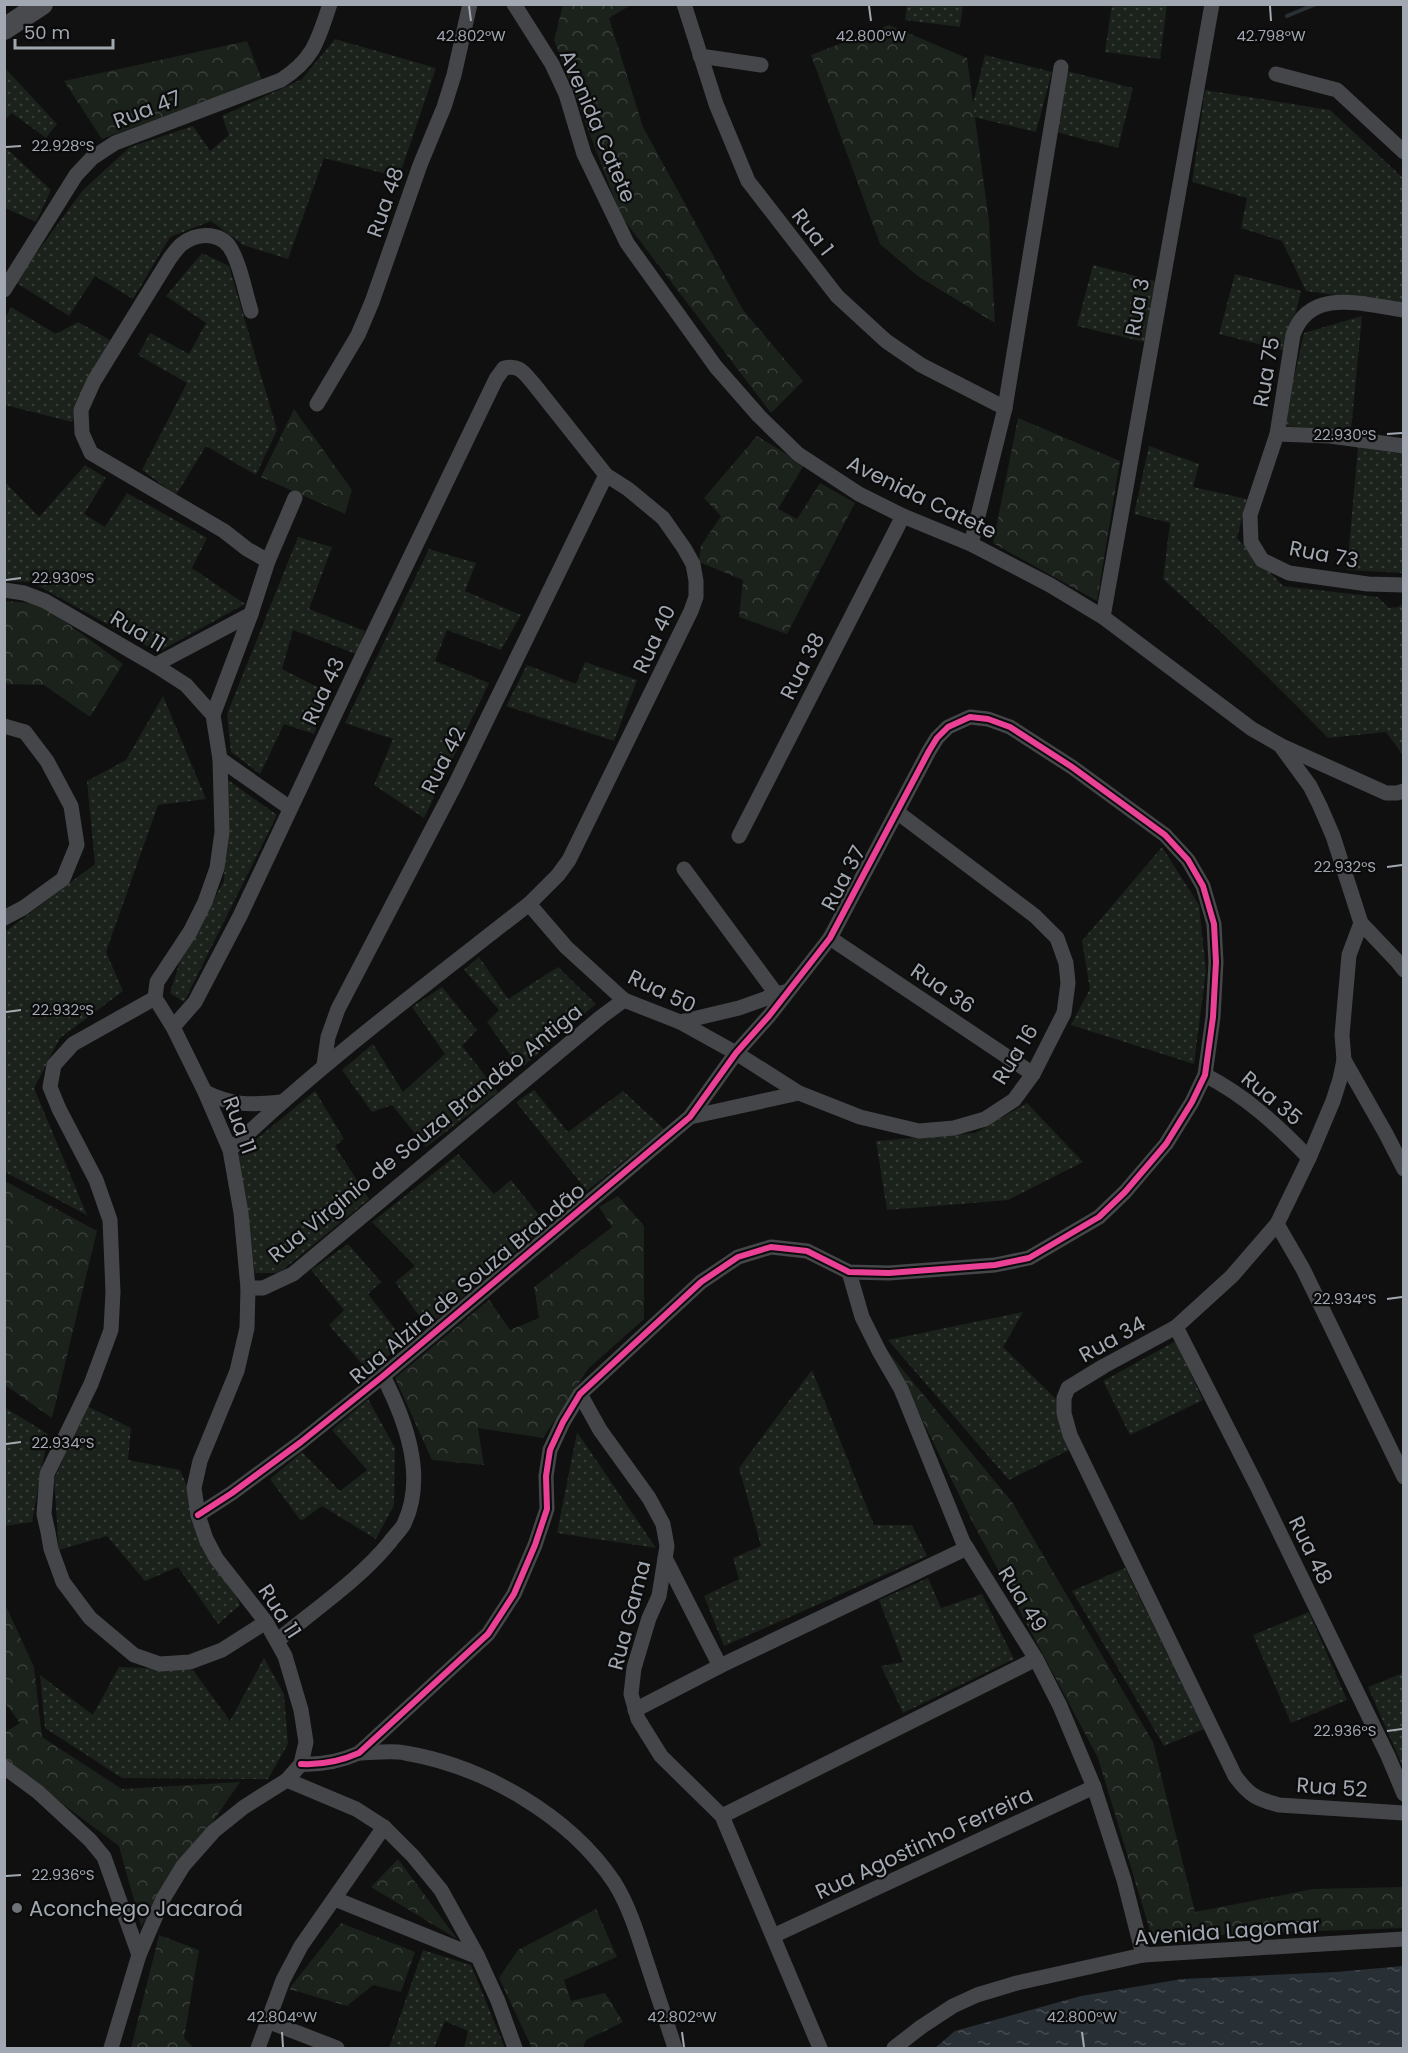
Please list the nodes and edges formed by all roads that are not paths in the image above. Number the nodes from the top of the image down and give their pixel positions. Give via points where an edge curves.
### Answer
1 (42, 4) edge
2 (330, 4) edge
3 (470, 4) edge
4 (514, 4) edge
5 (684, 4) edge
6 (1212, 4) edge
7 (4, 29) edge
8 (700, 56) junction
9 (761, 65) dead end
10 (1061, 67) dead end
11 (1276, 74) dead end
12 (1404, 152) edge
13 (4, 290) edge
14 (1404, 310) edge
15 (251, 311) dead end
16 (504, 368) joint
17 (317, 404) dead end
18 (1005, 408) junction
19 (1277, 434) junction
20 (1404, 446) edge
21 (606, 475) junction
22 (295, 498) dead end
23 (903, 516) junction
24 (971, 544) junction
25 (268, 561) junction
26 (1404, 585) edge
27 (4, 590) edge
28 (251, 614) junction
29 (1103, 617) junction
30 (155, 665) junction
31 (213, 715) junction
32 (4, 726) edge
33 (1280, 745) junction
34 (220, 759) junction
35 (1404, 790) edge
36 (290, 808) junction
37 (897, 812) junction
38 (739, 836) dead end
39 (684, 869) dead end
40 (529, 904) junction
41 (4, 918) edge
42 (1361, 923) junction
43 (830, 938) junction
44 (1404, 970) edge
45 (783, 993) junction
46 (155, 998) junction
47 (624, 1000) junction
48 (680, 1022) junction
49 (173, 1027) junction
50 (736, 1053) junction
51 (1344, 1060) junction
52 (324, 1065) junction
53 (1033, 1074) junction
54 (1205, 1075) junction
55 (205, 1092) junction
56 (799, 1094) junction
57 (281, 1102) junction
58 (690, 1117) junction
59 (230, 1150) junction
60 (1309, 1158) junction
61 (1404, 1169) edge
62 (1277, 1224) junction
63 (849, 1272) junction
64 (248, 1287) junction
65 (1176, 1327) junction
66 (383, 1376) junction
67 (580, 1394) junction
68 (1404, 1477) edge
69 (198, 1515) junction
70 (967, 1548) junction
71 (665, 1558) junction
72 (266, 1622) junction
73 (277, 1641) junction
74 (1036, 1659) junction
75 (720, 1666) junction
76 (635, 1710) junction
77 (359, 1753) junction
78 (301, 1764) junction
79 (4, 1767) edge
80 (287, 1780) junction
81 (1094, 1787) junction
82 (1404, 1794) edge
83 (1259, 1800) joint
84 (1404, 1813) edge
85 (722, 1816) junction
86 (384, 1827) junction
87 (335, 1899) junction
88 (773, 1936) junction
89 (1404, 1939) edge
90 (139, 1955) junction
91 (1143, 1955) junction
92 (478, 1957) junction
93 (267, 2021) junction
94 (111, 2049) edge
95 (258, 2049) edge
96 (337, 2049) edge
97 (515, 2049) edge
98 (675, 2049) edge
99 (820, 2049) edge
100 (894, 2049) edge

1 - 7 main road
2 - 13 street, Rua 47 via 316,44 299,69 257,91 115,143 92,158 63,194
3 - 17 street, Rua 48 via 444,107 372,302 358,335
4 - 23 street, Avenida Catete via 552,64 566,94 584,154 627,243 716,367 798,454 859,494
5 - 8 street, Rua 1
6 - 29 street, Rua 3
8 - 9 street
8 - 18 street, Rua 1 via 748,181 837,296 886,341 921,365
10 - 18 street
11 - 12 street via 1337,90
14 - 19 street, Rua 75 via 1326,303 1308,312 1293,335
15 - 25 street via 233,251 222,238 208,234 182,244 94,381 81,410 82,433 91,453
16 - 21 street, Rua 40 via 514,366 522,371
16 - 36 street, Rua 43
18 - 24 street
19 - 20 street
19 - 26 street, Rua 73 via 1250,515 1251,542 1263,560 1289,573
21 - 40 street, Rua 40 via 663,518 693,564 696,597 569,861
21 - 52 street, Rua 42 via 456,783 338,1009
22 - 25 street
23 - 24 street, Avenida Catete
23 - 38 street, Rua 38
24 - 29 street, Avenida Catete
25 - 28 street
27 - 30 street, Rua 11 via 45,601
28 - 30 street
28 - 31 street
29 - 33 street, Avenida Catete via 1252,729
30 - 31 street, Rua 11 via 186,685
31 - 34 street
32 - 41 street via 25,732 47,761 71,806 77,845 63,879
33 - 35 street via 1386,792
33 - 42 street, Avenida Catete via 1310,786 1324,816
34 - 36 street
34 - 46 street via 222,832 217,868 190,932 157,982
36 - 49 street, Rua 43 via 195,1002
37 - 43 street, Rua 37
37 - 53 street, Rua 16 via 1035,916 1057,938 1068,984 1064,1013
37 - 54 street, Rua 37 via 937,738 948,727 970,717 1010,728 1072,767 1165,835 1188,860 1203,886 1214,924 1214,1017
39 - 45 street
40 - 47 street, Rua 50 via 566,946
40 - 52 street, Rua 40
42 - 44 street
42 - 51 street, Rua 34 via 1349,955 1342,1035
43 - 45 street, Rua 37
43 - 53 street, Rua 36
45 - 48 street
45 - 50 street, Rua 37
46 - 49 street, Rua 11
46 - 72 street via 73,1044 54,1065 50,1087 96,1180 110,1220 113,1292 111,1330 91,1384 47,1474 44,1514 63,1582 90,1618 134,1654 160,1664 190,1662 222,1650
47 - 48 street, Rua 50
47 - 64 street, Rua Virginio de Souza Brandão Antiga via 292,1274 262,1288
48 - 50 street, Rua 50
49 - 55 street, Rua 11
50 - 56 street, Rua 16
50 - 58 street, Rua Alzira de Souza Brandão
51 - 60 street, Rua 34 via 1333,1101
51 - 61 street
52 - 57 street, Rua 40
53 - 56 street, Rua 16 via 1014,1100 985,1119 954,1128 919,1131 860,1117
54 - 60 street, Rua 35 via 1255,1106
54 - 63 street via 1166,1144 1125,1192 1099,1217 1029,1258 995,1265
55 - 57 street via 224,1101
55 - 59 street, Rua 11
56 - 58 street
57 - 59 street, Rua 40
58 - 66 street, Rua Alzira de Souza Brandão
59 - 64 street, Rua 11
60 - 62 street, Rua 34
62 - 65 street, Rua 34 via 1232,1276
62 - 68 street
63 - 67 street via 807,1251 771,1247 738,1257 701,1282
63 - 70 street, Rua 49 via 862,1317 901,1389
64 - 69 street, Rua 11 via 247,1328 237,1371 200,1461 194,1488
65 - 82 street, Rua 48 via 1268,1508
65 - 83 street, Rua 34 via 1068,1388 1064,1413 1070,1434 1235,1776 1245,1791
66 - 69 street, Rua Alzira de Souza Brandão via 301,1442
66 - 73 street via 410,1444 414,1475 404,1525 379,1555
67 - 71 street, Rua Gama via 663,1524
67 - 77 street via 550,1450 547,1509 504,1612 488,1634
69 - 72 street, Rua 11 via 216,1558
70 - 74 street, Rua 49
70 - 75 street
71 - 75 street
71 - 76 street, Rua Gama via 659,1596 634,1668 631,1694
72 - 73 street, Rua 11
73 - 78 street, Rua 11 via 301,1710 306,1742
74 - 81 street, Rua 49
74 - 85 street
75 - 76 street
76 - 85 street, Rua Gama via 661,1756
77 - 78 street via 317,1765
77 - 98 street via 403,1752 483,1776 540,1808 587,1848 614,1883 635,1927
78 - 80 street
79 - 90 street via 38,1792 104,1857
80 - 86 street via 356,1809
80 - 90 street via 214,1831 183,1866
81 - 88 street, Rua Agostinho Ferreira
81 - 91 street, Rua 49
83 - 84 street, Rua 52 via 1279,1805
85 - 88 street, Rua Gama
86 - 87 street
86 - 92 street via 441,1890
87 - 92 street
87 - 93 street via 301,1946
88 - 99 street, Rua Gama
89 - 91 street, Avenida Lagomar
90 - 94 street
91 - 100 street, Avenida Lagomar via 977,1995 921,2027
92 - 97 street
93 - 95 street
93 - 96 street

